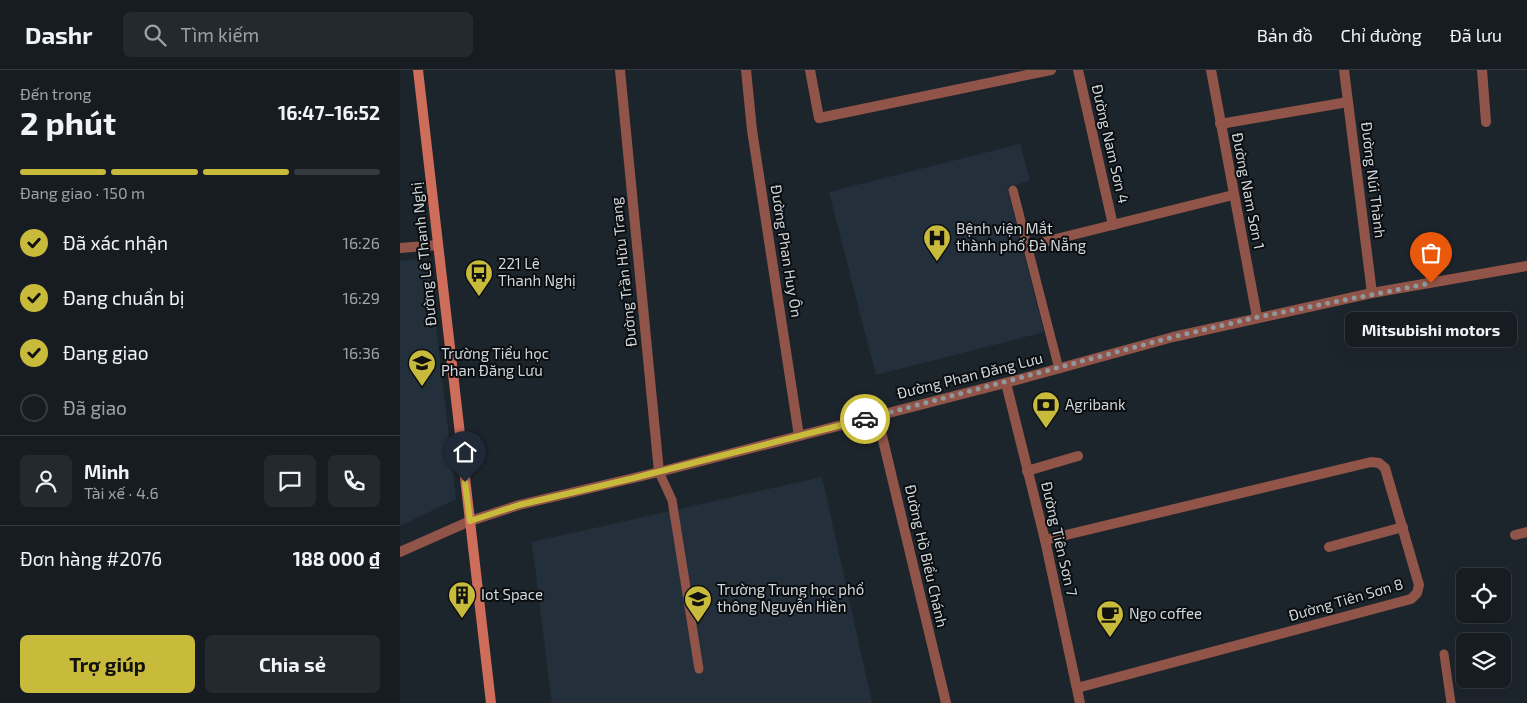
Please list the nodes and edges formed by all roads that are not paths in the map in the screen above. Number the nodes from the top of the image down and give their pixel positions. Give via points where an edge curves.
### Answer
1 (418, 70) edge
2 (620, 70) edge
3 (746, 70) edge
4 (810, 70) edge
5 (1051, 70) edge
6 (1078, 70) edge
7 (1210, 70) edge
8 (1344, 70) edge
9 (1482, 70) edge
10 (1348, 102) junction
11 (1486, 122) dead end
12 (1220, 124) junction
13 (1013, 190) dead end
14 (1233, 195) junction
15 (1113, 225) junction
16 (1044, 242) dead end
17 (1425, 242) dead end
18 (438, 246) junction
19 (400, 248) edge
20 (1527, 266) edge
21 (1431, 283) junction
22 (1372, 293) junction
23 (1258, 317) junction
24 (1059, 369) junction
25 (1006, 383) junction
26 (877, 415) junction
27 (799, 436) junction
28 (1078, 456) dead end
29 (1028, 470) junction
30 (659, 472) junction
31 (470, 521) junction
32 (1403, 527) junction
33 (1527, 532) edge
34 (1515, 535) dead end
35 (1045, 540) junction
36 (1328, 547) dead end
37 (400, 552) edge
38 (1444, 654) dead end
39 (699, 668) dead end
40 (1077, 688) junction
41 (491, 703) edge
42 (946, 703) edge
43 (1080, 703) edge
44 (1451, 703) edge

1 - 18 main road, Đường Lê Thanh Nghị
2 - 30 street, Đường Trần Hữu Trang
3 - 27 street, Đường Phan Huy Ôn via 752,130
4 - 5 street via 819,118
6 - 15 street, Đường Nam Sơn 4
7 - 12 street, Đường Nam Sơn 1
8 - 10 street, Đường Núi Thành
9 - 11 street
10 - 12 street
10 - 22 street, Đường Núi Thành
12 - 14 street, Đường Nam Sơn 1
13 - 24 lane
14 - 15 street, Đường Nam Sơn 4
14 - 23 street, Đường Nam Sơn 1
15 - 16 street, Đường Nam Sơn 4
17 - 21 lane
18 - 19 street
18 - 31 main road, Đường Lê Thanh Nghị
20 - 21 street, Đường Phan Đăng Lưu
21 - 22 street, Đường Phan Đăng Lưu
22 - 23 street, Đường Phan Đăng Lưu
23 - 24 street, Đường Phan Đăng Lưu
24 - 25 street, Đường Phan Đăng Lưu
25 - 26 street, Đường Phan Đăng Lưu
25 - 29 street, Đường Tiên Sơn 7
26 - 27 street, Đường Phan Đăng Lưu
26 - 42 street, Đường Hồ Biểu Chánh
27 - 30 street, Đường Phan Đăng Lưu
28 - 29 street
29 - 35 street, Đường Tiên Sơn 7
30 - 31 street, Đường Phan Đăng Lưu via 519,505
30 - 39 lane via 672,500
31 - 37 street, Đường Phan Đăng Lưu
31 - 41 main road, Đường Lê Thanh Nghị
32 - 35 street, Đường Tiên Sơn 8 via 1385,468 1371,462
32 - 36 street
32 - 40 street, Đường Tiên Sơn 8 via 1419,585 1418,593 1411,599
33 - 34 street
35 - 40 street, Đường Tiên Sơn 7
38 - 44 lane
40 - 43 street, Đường Tiên Sơn 7

